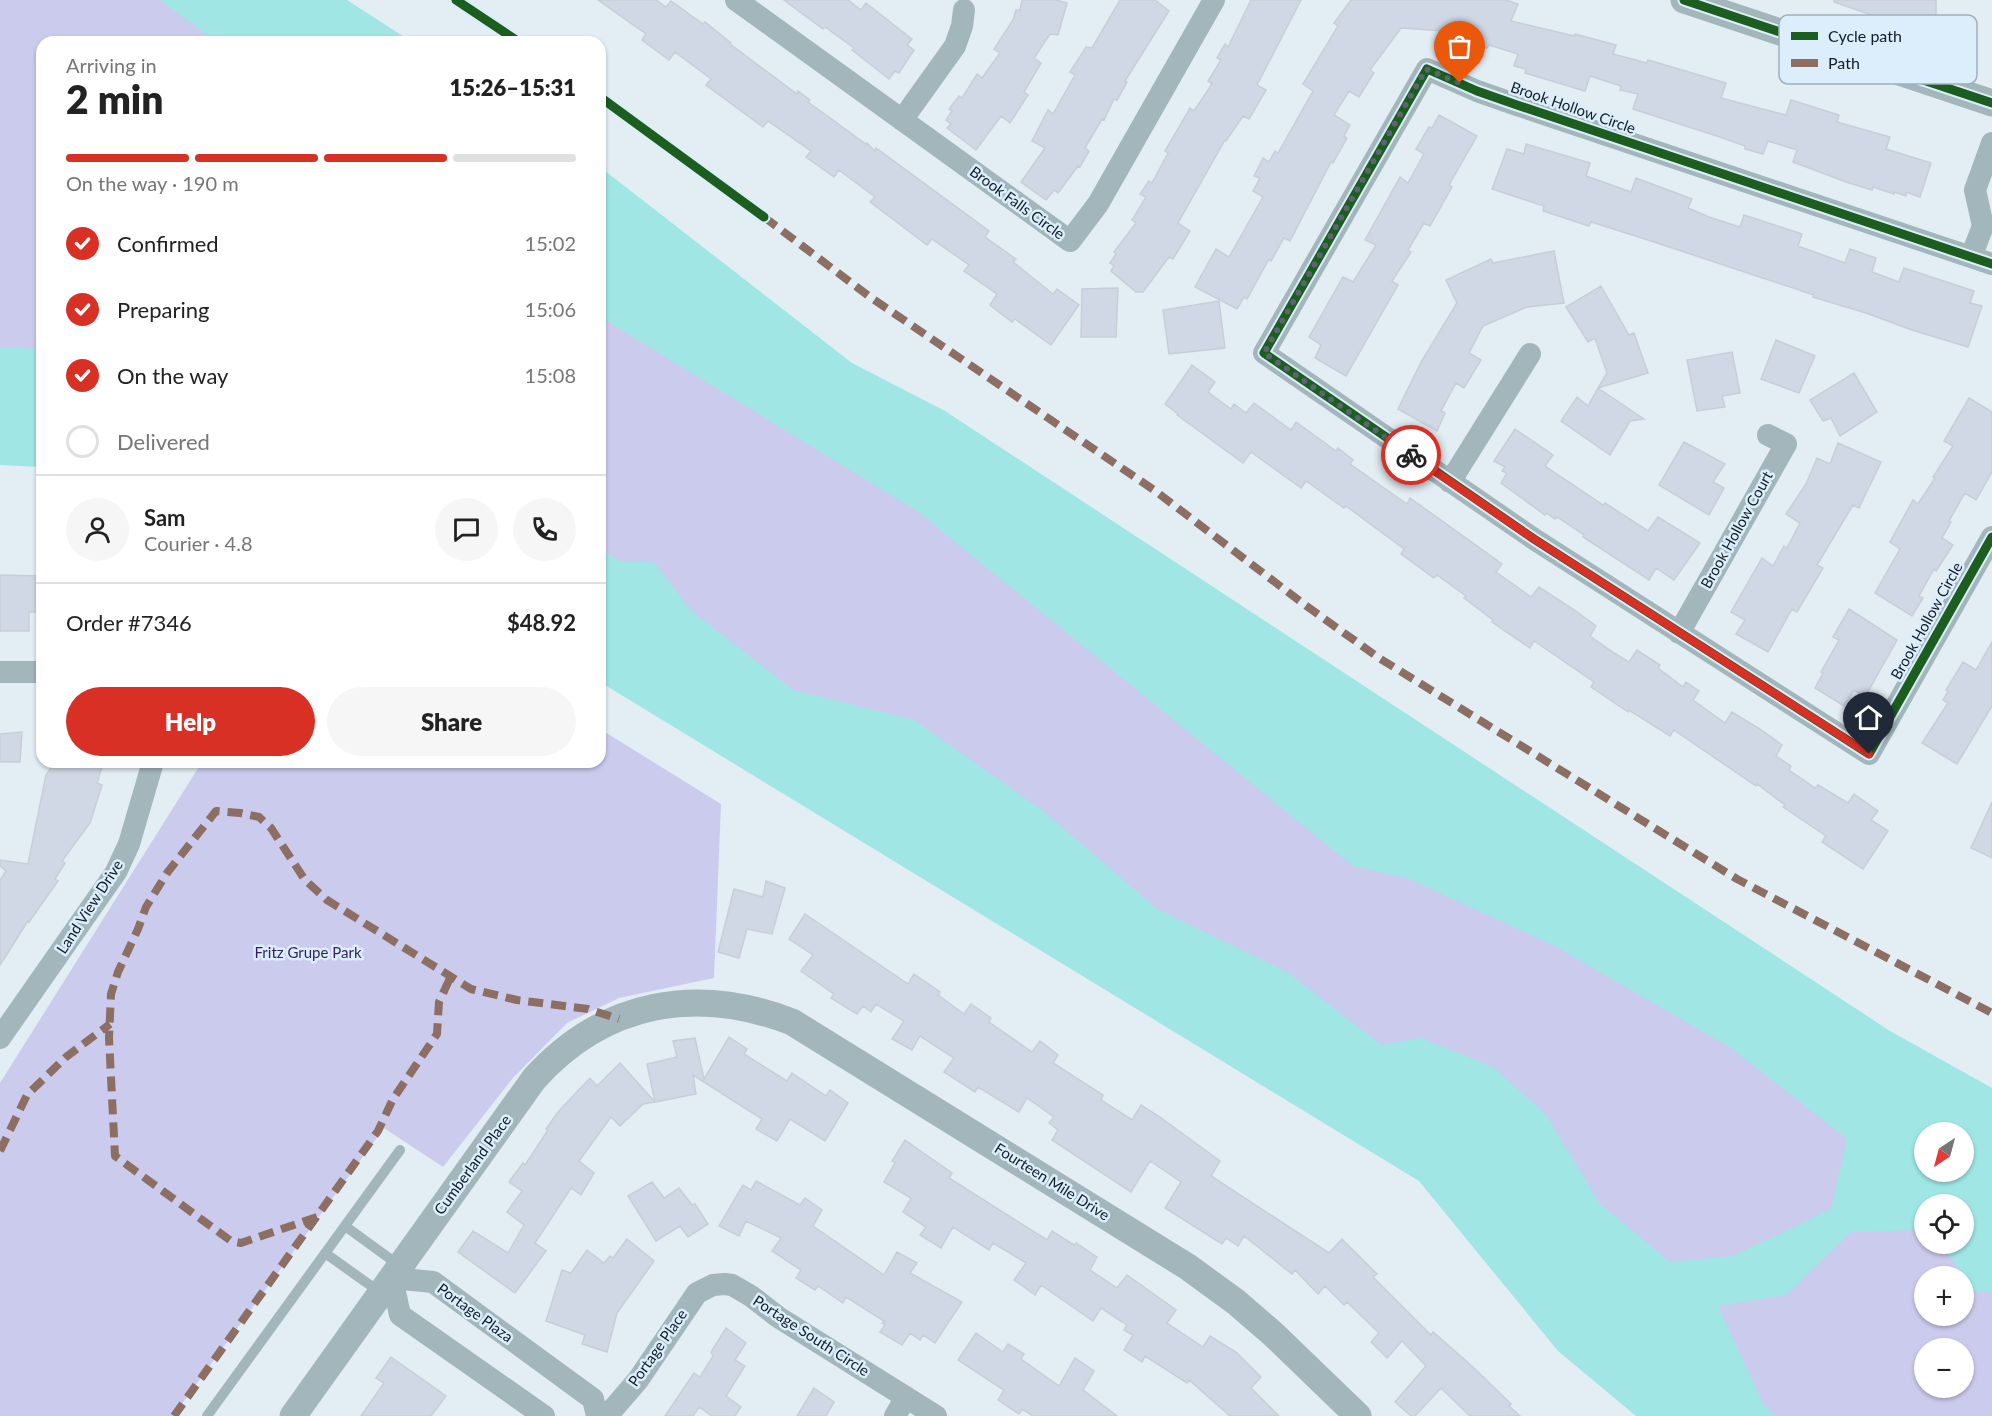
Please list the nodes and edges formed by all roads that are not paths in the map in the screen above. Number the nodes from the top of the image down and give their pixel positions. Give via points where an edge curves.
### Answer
1 (736, 0) edge
2 (1215, 0) edge
3 (1684, 0) edge
4 (964, 10) dead end
5 (1779, 32) edge
6 (1935, 84) edge
7 (1992, 103) edge
8 (903, 120) junction
9 (1992, 143) edge
10 (1987, 223) edge
11 (1982, 260) edge
12 (1530, 354) dead end
13 (1768, 435) dead end
14 (1450, 482) junction
15 (1992, 537) edge
16 (1679, 633) junction
17 (0, 672) edge
18 (36, 672) edge
19 (151, 768) edge
20 (714, 1002) joint
21 (0, 1038) edge
22 (400, 1150) dead end
23 (345, 1226) junction
24 (325, 1254) junction
25 (391, 1279) junction
26 (713, 1285) joint
27 (900, 1407) edge
28 (207, 1416) edge
29 (293, 1416) edge
30 (544, 1416) edge
31 (597, 1416) edge
32 (607, 1416) edge
33 (936, 1416) edge
34 (1358, 1416) edge

1 - 8 street, Brook Falls Circle
2 - 8 street, Brook Falls Circle via 1098,204 1070,241
3 - 5 street
4 - 8 street via 955,46
6 - 7 street
9 - 10 street, Brook Hollow Circle via 1975,190
10 - 11 street, Brook Hollow Circle
11 - 14 street, Brook Hollow Circle via 1507,102 1426,69 1264,353
12 - 14 street
13 - 16 street, Brook Hollow Court via 1786,444
14 - 16 street, Brook Hollow Circle
15 - 16 street, Brook Hollow Circle via 1869,754
17 - 18 street
19 - 21 street, Land View Drive via 129,844 116,872
20 - 25 street, Cumberland Place via 667,1005 631,1013 569,1046 534,1079
20 - 34 street, Fourteen Mile Drive via 766,1011 792,1022 1188,1267 1273,1334
22 - 23 lane
23 - 24 lane
23 - 25 lane
24 - 25 lane
24 - 28 lane
25 - 29 street, Cumberland Place
25 - 30 street via 400,1315
25 - 31 street, Portage Plaza via 433,1282 594,1399
26 - 27 street, Portage South Circle via 732,1285 751,1296
26 - 32 street, Portage Place via 697,1293 638,1380
27 - 33 street, Portage South Circle

